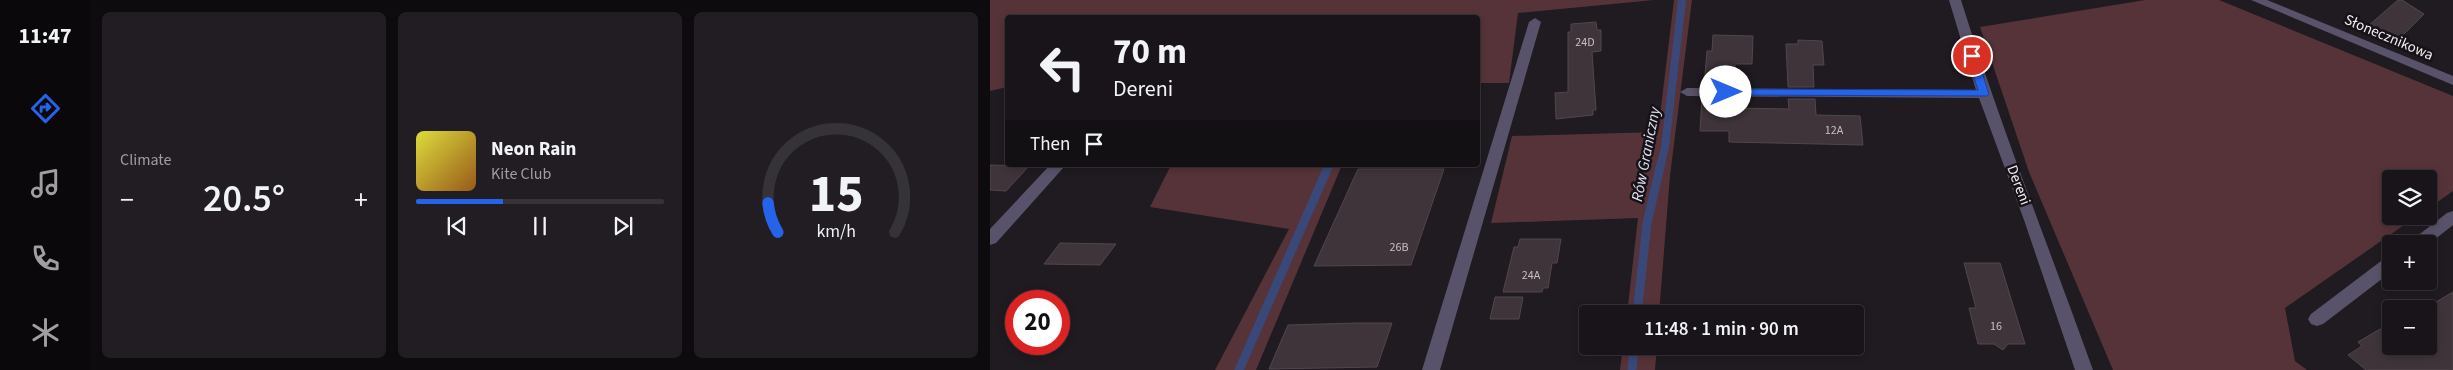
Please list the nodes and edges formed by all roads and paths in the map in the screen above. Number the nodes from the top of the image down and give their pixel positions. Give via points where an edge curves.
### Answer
1 (1955, 0) edge
2 (2258, 0) edge
3 (1535, 22) dead end
4 (2453, 81) edge
5 (1687, 92) dead end
6 (1984, 94) junction
7 (1057, 167) dead end
8 (2453, 217) edge
9 (2430, 235) edge
10 (990, 239) edge
11 (2382, 270) edge
12 (2317, 319) dead end
13 (1431, 370) edge
14 (2084, 370) edge

1 - 6 street, Dereni
2 - 4 street, Słonecznikowa
3 - 13 street
5 - 6 street
6 - 14 street, Dereni
7 - 10 street
8 - 9 street
11 - 12 street

